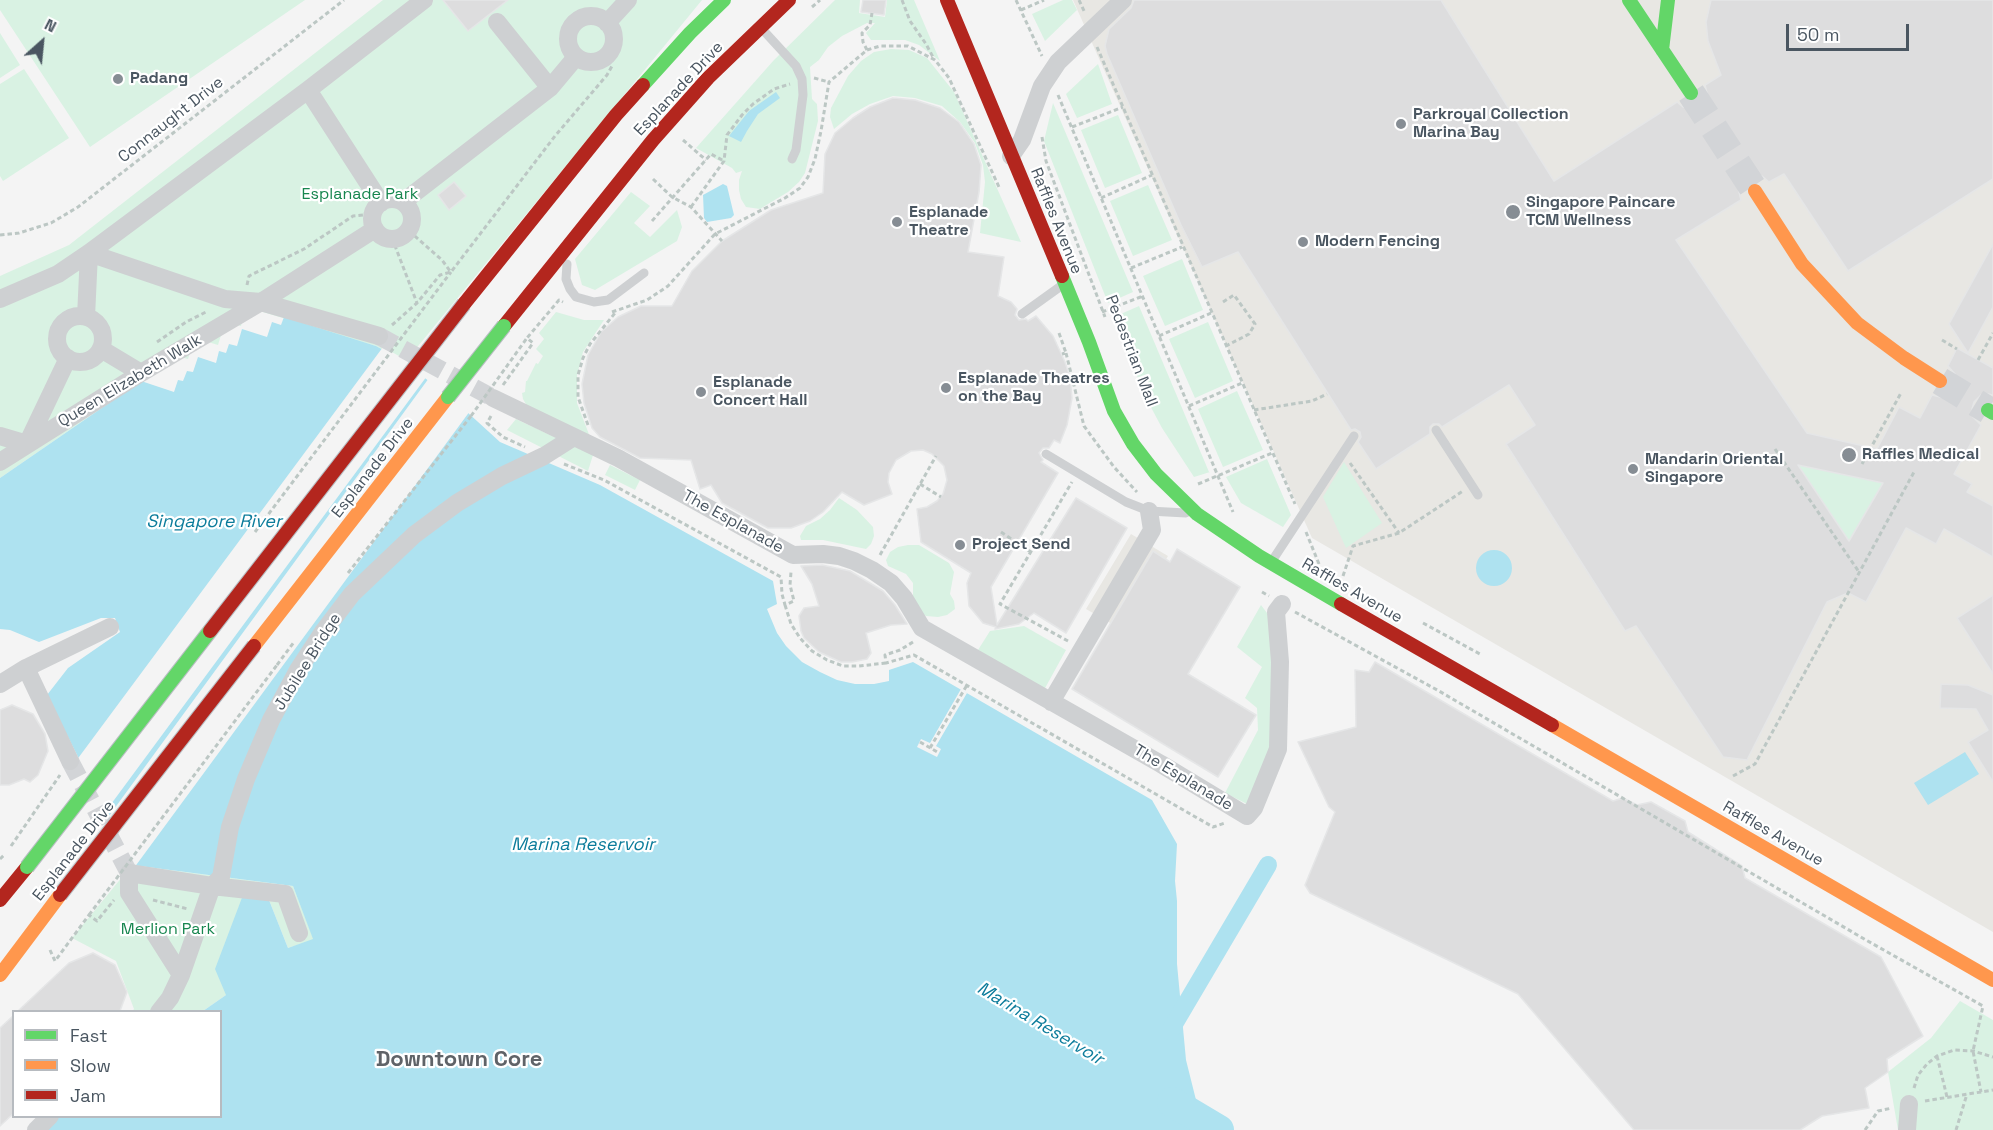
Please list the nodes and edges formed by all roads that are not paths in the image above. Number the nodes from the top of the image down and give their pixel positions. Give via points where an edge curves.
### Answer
1 (424, 0) edge
2 (628, 0) edge
3 (724, 0) edge
4 (789, 0) edge
5 (947, 0) edge
6 (1123, 0) edge
7 (1629, 0) edge
8 (1668, 0) edge
9 (497, 22) dead end
10 (606, 22) junction
11 (761, 27) junction
12 (1662, 50) junction
13 (576, 57) junction
14 (550, 88) junction
15 (308, 90) junction
16 (1691, 93) tunnel mouth
17 (1011, 156) junction
18 (792, 159) dead end
19 (1755, 191) tunnel mouth
20 (403, 202) junction
21 (381, 203) junction
22 (375, 229) junction
23 (570, 244) junction
24 (89, 253) junction
25 (644, 273) dead end
26 (1064, 284) junction
27 (0, 299) edge
28 (261, 302) junction
29 (1022, 314) dead end
30 (86, 317) junction
31 (379, 336) tunnel mouth
32 (101, 349) junction
33 (68, 358) junction
34 (141, 373) junction
35 (1940, 381) tunnel mouth
36 (496, 400) tunnel mouth
37 (1436, 430) dead end
38 (0, 436) edge
39 (1354, 436) dead end
40 (574, 437) junction
41 (27, 444) junction
42 (1046, 454) dead end
43 (0, 462) edge
44 (1478, 495) dead end
45 (1149, 511) junction
46 (1197, 514) junction
47 (1271, 563) junction
48 (1282, 604) road end
49 (110, 627) dead end
50 (26, 668) junction
51 (0, 684) edge
52 (1051, 702) junction
53 (70, 761) tunnel mouth
54 (217, 881) junction
55 (5, 888) edge
56 (0, 900) edge
57 (299, 933) dead end
58 (3, 967) edge
59 (181, 975) junction
60 (1993, 980) edge
61 (160, 1010) edge
62 (1910, 1104) road end
63 (48, 1118) edge
64 (36, 1130) edge
65 (1907, 1130) edge

1 - 15 street
2 - 10 street
3 - 55 main road, Esplanade Drive, bridge via 616,115 464,303 27,867
4 - 11 main road, Esplanade Drive
5 - 17 main road, Raffles Avenue
6 - 17 street via 1058,62 1042,86 1022,140
7 - 12 main road
8 - 12 main road
9 - 14 street
10 - 13 street via 614,40 605,58 590,62
10 - 13 street via 591,16 574,23 568,40
11 - 18 lane via 796,66 802,79
11 - 23 main road, Esplanade Drive via 666,125
12 - 16 main road
13 - 14 street
14 - 20 street
15 - 21 street
15 - 24 street
17 - 26 main road, Raffles Avenue
19 - 35 main road via 1802,264 1857,323
20 - 21 street via 388,199
20 - 22 street via 412,215 409,231 395,239 380,236
21 - 22 street via 375,207 371,222
22 - 28 street, Queen Elizabeth Walk
23 - 25 lane via 566,279 576,297 583,300 608,300
23 - 58 main road, Esplanade Drive, bridge
24 - 27 street via 58,274
24 - 28 street via 225,299
24 - 30 street
26 - 29 lane
26 - 46 main road, Raffles Avenue via 1114,411 1133,444 1156,474
28 - 31 street
28 - 34 street, Queen Elizabeth Walk
30 - 32 street via 102,330
30 - 33 street via 71,318 59,329 58,345
32 - 33 street via 86,361
32 - 34 street
33 - 41 street
34 - 41 street, Queen Elizabeth Walk
36 - 40 street, The Esplanade
37 - 44 lane
38 - 41 street
39 - 47 lane
40 - 52 street, The Esplanade via 793,555 839,556 872,570 904,598 922,628
40 - 54 street, Jubilee Bridge via 457,503 414,535 352,594 298,670 271,720 246,779
41 - 43 street, Queen Elizabeth Walk
42 - 45 lane via 1126,502
45 - 46 lane
45 - 52 street via 1152,530
46 - 47 main road, Raffles Avenue
47 - 60 main road, Raffles Avenue
48 - 52 street, The Esplanade via 1276,612 1280,662 1278,749 1247,816
49 - 50 street
50 - 51 street
50 - 53 street
54 - 57 street via 285,894
54 - 59 street, Jubilee Bridge
54 - 59 street via 129,873 123,895
55 - 56 main road, Esplanade Drive
59 - 61 street, Jubilee Bridge
62 - 65 street
63 - 64 street

